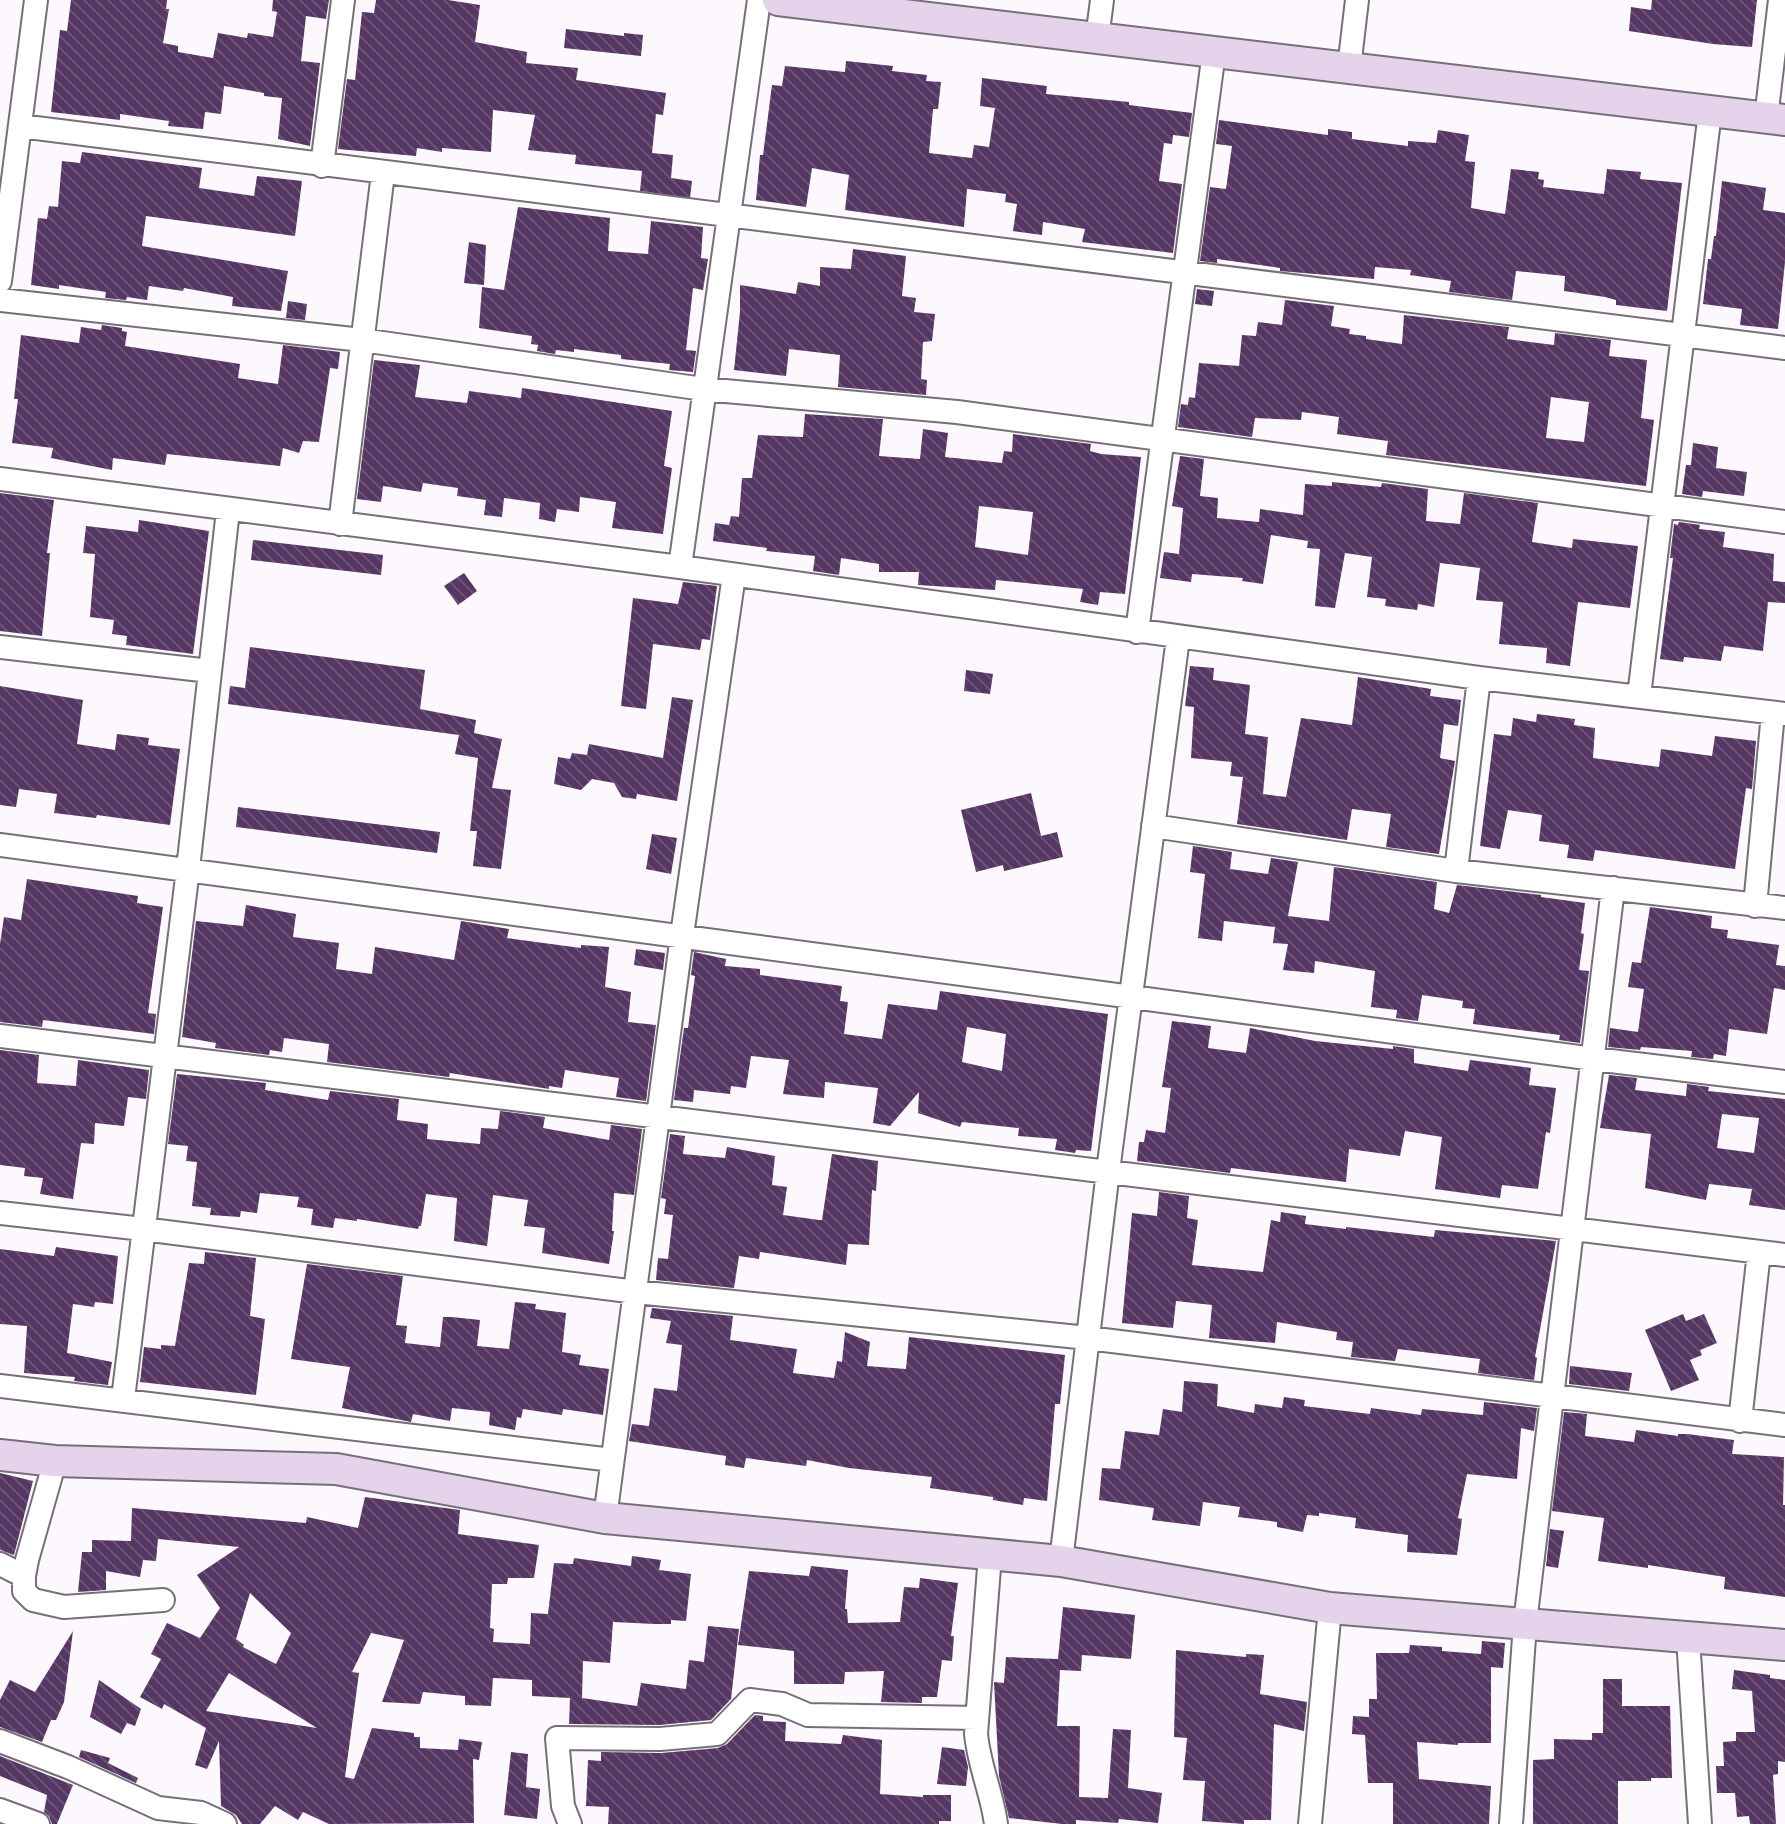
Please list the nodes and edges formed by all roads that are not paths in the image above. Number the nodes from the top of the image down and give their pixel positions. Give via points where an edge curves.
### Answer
1 (36, 0) edge
2 (343, 0) edge
3 (759, 0) edge
4 (778, 0) edge
5 (1102, 0) edge
6 (1357, 0) edge
7 (1780, 0) edge
8 (852, 4) edge
9 (1097, 39) junction
10 (1214, 52) junction
11 (1349, 68) junction
12 (1710, 112) junction
13 (1776, 119) edge
14 (20, 126) junction
15 (322, 166) junction
16 (383, 173) junction
17 (728, 216) junction
18 (1185, 271) junction
19 (0, 281) edge
20 (0, 300) edge
21 (1683, 335) junction
22 (362, 340) junction
23 (1785, 348) edge
24 (703, 389) junction
25 (1163, 438) junction
26 (0, 479) edge
27 (1661, 507) junction
28 (228, 510) junction
29 (1785, 522) edge
30 (340, 524) junction
31 (680, 567) junction
32 (734, 575) junction
33 (1137, 632) junction
34 (1178, 638) junction
35 (0, 647) edge
36 (210, 671) junction
37 (1479, 678) junction
38 (1639, 696) junction
39 (1779, 714) edge
40 (1153, 826) junction
41 (0, 845) edge
42 (188, 869) junction
43 (1456, 871) junction
44 (1613, 888) junction
45 (1755, 906) junction
46 (1785, 908) edge
47 (682, 935) junction
48 (1131, 995) junction
49 (0, 1036) edge
50 (165, 1056) junction
51 (1594, 1059) junction
52 (1785, 1082) edge
53 (658, 1115) junction
54 (1108, 1171) junction
55 (0, 1213) edge
56 (143, 1229) junction
57 (1573, 1229) junction
58 (1759, 1252) junction
59 (1785, 1255) edge
60 (636, 1292) junction
61 (1088, 1338) junction
62 (0, 1386) edge
63 (1554, 1398) junction
64 (123, 1399) junction
65 (1740, 1421) junction
66 (1785, 1425) edge
67 (0, 1455) edge
68 (612, 1460) junction
69 (55, 1461) junction
70 (605, 1518) junction
71 (990, 1555) junction
72 (1061, 1561) junction
73 (0, 1564) edge
74 (24, 1576) junction
75 (163, 1600) dead end
76 (1330, 1608) junction
77 (1525, 1623) junction
78 (1688, 1638) junction
79 (1785, 1645) edge
80 (977, 1718) junction
81 (0, 1741) edge
82 (0, 1810) edge
83 (38, 1824) edge
84 (225, 1824) edge
85 (570, 1824) edge
86 (996, 1824) edge
87 (1310, 1824) edge
88 (1511, 1824) edge
89 (1700, 1824) edge

1 - 14 street
2 - 15 street
3 - 17 street
4 - 8 street
5 - 9 street
6 - 11 street
7 - 13 street
8 - 9 street
9 - 10 street
10 - 11 street
10 - 18 street
11 - 12 street
12 - 13 street
12 - 21 street
14 - 15 street
14 - 19 street
15 - 16 street
16 - 17 street
16 - 22 street
17 - 18 street
17 - 24 street
18 - 21 street
18 - 25 street
20 - 22 street
21 - 23 street
21 - 27 street
22 - 24 street
22 - 30 street
24 - 25 street via 957,412
24 - 31 street
25 - 27 street
25 - 33 street
26 - 28 street
27 - 29 street
27 - 38 street
28 - 30 street
28 - 36 street
30 - 31 street
31 - 32 street
32 - 33 street
32 - 47 street
33 - 34 street
34 - 37 street
34 - 40 street
35 - 36 street
36 - 42 street
37 - 38 street
37 - 43 street
38 - 39 street
39 - 45 street
40 - 43 street
40 - 48 street
41 - 42 street
42 - 47 street
42 - 50 street
43 - 44 street
44 - 45 street
44 - 51 street
45 - 46 street
47 - 48 street
47 - 53 street
48 - 51 street
48 - 54 street
49 - 50 street
50 - 53 street
50 - 56 street
51 - 52 street
51 - 57 street
53 - 54 street
53 - 60 street
54 - 57 street
54 - 61 street
55 - 56 street
56 - 60 street
56 - 64 street
57 - 58 street
57 - 63 street
58 - 59 street
58 - 65 street
60 - 61 street
60 - 68 street
61 - 63 street
61 - 72 street
62 - 64 street
63 - 65 street
63 - 77 street
64 - 68 street
65 - 66 street
67 - 69 street
68 - 70 street
69 - 70 street via 336,1469
69 - 74 street
70 - 71 street
71 - 72 street
71 - 80 street
72 - 76 street
73 - 74 street
74 - 75 street via 24,1591 33,1600 64,1607
76 - 77 street
76 - 87 street
77 - 78 street
77 - 88 street
78 - 79 street
78 - 89 street
80 - 85 street via 808,1715 782,1704 750,1700 717,1734 557,1738 563,1806
80 - 86 street via 978,1757
81 - 84 street via 158,1808 201,1813
82 - 83 street

